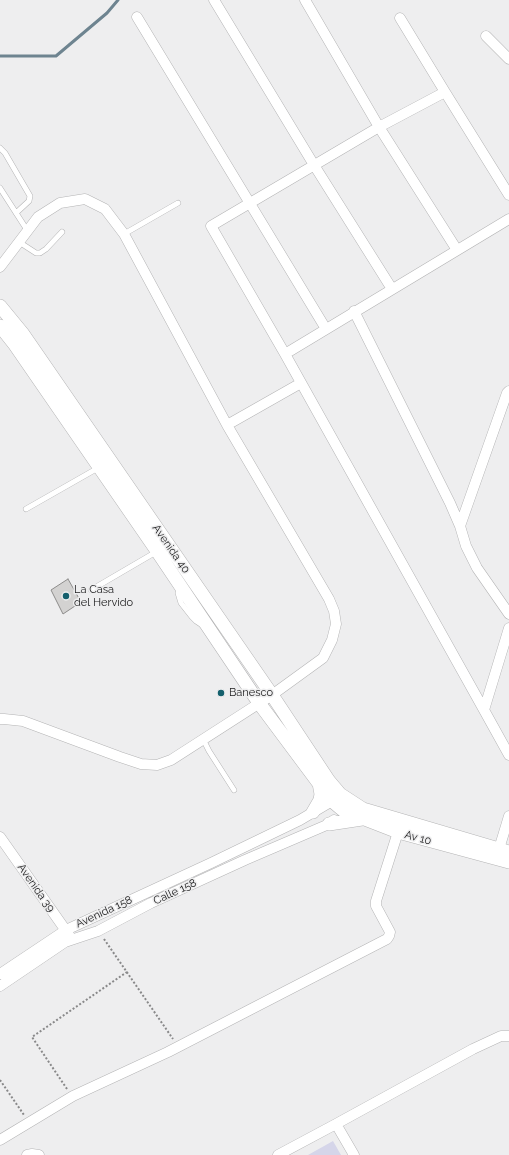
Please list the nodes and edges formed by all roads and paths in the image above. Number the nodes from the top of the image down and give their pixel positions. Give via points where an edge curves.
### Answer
1 (214, 0) edge
2 (305, 0) edge
3 (138, 17) dead end
4 (400, 18) dead end
5 (486, 36) dead end
6 (509, 59) edge
7 (445, 92) junction
8 (379, 127) junction
9 (0, 148) edge
10 (314, 165) junction
11 (0, 188) edge
12 (509, 195) edge
13 (178, 203) dead end
14 (250, 203) junction
15 (16, 213) junction
16 (509, 219) edge
17 (28, 230) junction
18 (62, 232) dead end
19 (124, 234) junction
20 (19, 242) junction
21 (457, 250) junction
22 (0, 267) edge
23 (392, 289) junction
24 (0, 306) edge
25 (354, 311) junction
26 (0, 326) edge
27 (326, 329) junction
28 (285, 354) junction
29 (301, 382) junction
30 (509, 391) edge
31 (227, 424) junction
32 (99, 468) junction
33 (26, 509) dead end
34 (460, 526) junction
35 (157, 551) junction
36 (91, 590) dead end
37 (509, 614) edge
38 (509, 628) edge
39 (272, 695) junction
40 (259, 703) junction
41 (484, 710) junction
42 (0, 719) edge
43 (203, 739) junction
44 (509, 755) edge
45 (318, 783) junction
46 (234, 790) dead end
47 (342, 802) junction
48 (313, 812) junction
49 (509, 816) edge
50 (365, 819) junction
51 (328, 824) junction
52 (398, 832) junction
53 (0, 837) edge
54 (259, 840) junction
55 (266, 851) junction
56 (504, 851) edge
57 (509, 862) edge
58 (211, 863) junction
59 (216, 873) junction
60 (178, 878) junction
61 (184, 888) junction
62 (145, 894) junction
63 (151, 904) junction
64 (66, 930) junction
65 (98, 931) junction
66 (72, 940) junction
67 (127, 972) junction
68 (0, 974) edge
69 (1, 982) edge
70 (509, 1036) edge
71 (178, 1047) junction
72 (0, 1080) edge
73 (73, 1096) junction
74 (29, 1123) junction
75 (336, 1124) junction
76 (0, 1140) edge
77 (27, 1155) edge
78 (39, 1155) edge
79 (278, 1155) edge
80 (354, 1155) edge

1 - 10 street
2 - 8 street
3 - 14 street
4 - 7 street
5 - 6 street
7 - 8 street
7 - 12 street
8 - 10 street
8 - 21 street
9 - 15 lane via 30,196 29,201
10 - 14 street
10 - 23 street
11 - 15 lane
13 - 19 lane
14 - 27 street
14 - 28 street via 211,226
15 - 17 lane
16 - 21 street
17 - 19 street via 38,217 60,203 85,199 105,209
17 - 20 street
18 - 20 lane via 40,253
19 - 31 street
20 - 22 street
21 - 23 street
23 - 25 street
24 - 39 street, Avenida 40 via 23,334
25 - 27 street
25 - 34 street
26 - 32 street, Avenida 40
27 - 28 street
28 - 29 street
29 - 31 street
29 - 41 street
30 - 34 street
31 - 39 street via 334,611 336,624 323,658
32 - 33 lane
32 - 35 street, Avenida 40
34 - 37 street via 477,568
35 - 36 lane
35 - 40 street, Avenida 40
38 - 41 street
39 - 40 street
39 - 47 street, Avenida 40
40 - 43 street
40 - 45 street, Avenida 40
41 - 44 street
42 - 43 street via 23,721 141,764 171,760
43 - 46 lane
45 - 47 street, Avenida 40
45 - 48 street via 320,800
47 - 48 street, Avenida 158
47 - 50 street, Av 10
47 - 51 street, Calle 158 via 339,816
47 - 56 street
48 - 54 street, Avenida 158
49 - 56 street
50 - 51 street
50 - 52 street, Av 10
51 - 55 street, Calle 158
52 - 57 street, Av 10
52 - 71 street via 376,901 376,906 390,932 387,938
53 - 64 street, Avenida 39
54 - 55 street
54 - 58 street, Avenida 158
55 - 59 street, Calle 158
58 - 59 street
58 - 60 street, Avenida 158
59 - 61 street, Calle 158
60 - 61 street
60 - 62 street, Avenida 158
61 - 63 street, Calle 158
62 - 63 street
62 - 64 street, Avenida 158
63 - 65 street, Calle 158
64 - 66 street, Avenida 39
64 - 68 street, Avenida 158
65 - 66 street, Calle 158
65 - 67 path
66 - 69 street, Calle 158
67 - 71 path
67 - 73 path via 32,1037
70 - 75 street via 501,1036 473,1049
71 - 73 street
72 - 74 path
73 - 74 street
74 - 76 street
75 - 79 street
75 - 80 street
77 - 78 street

